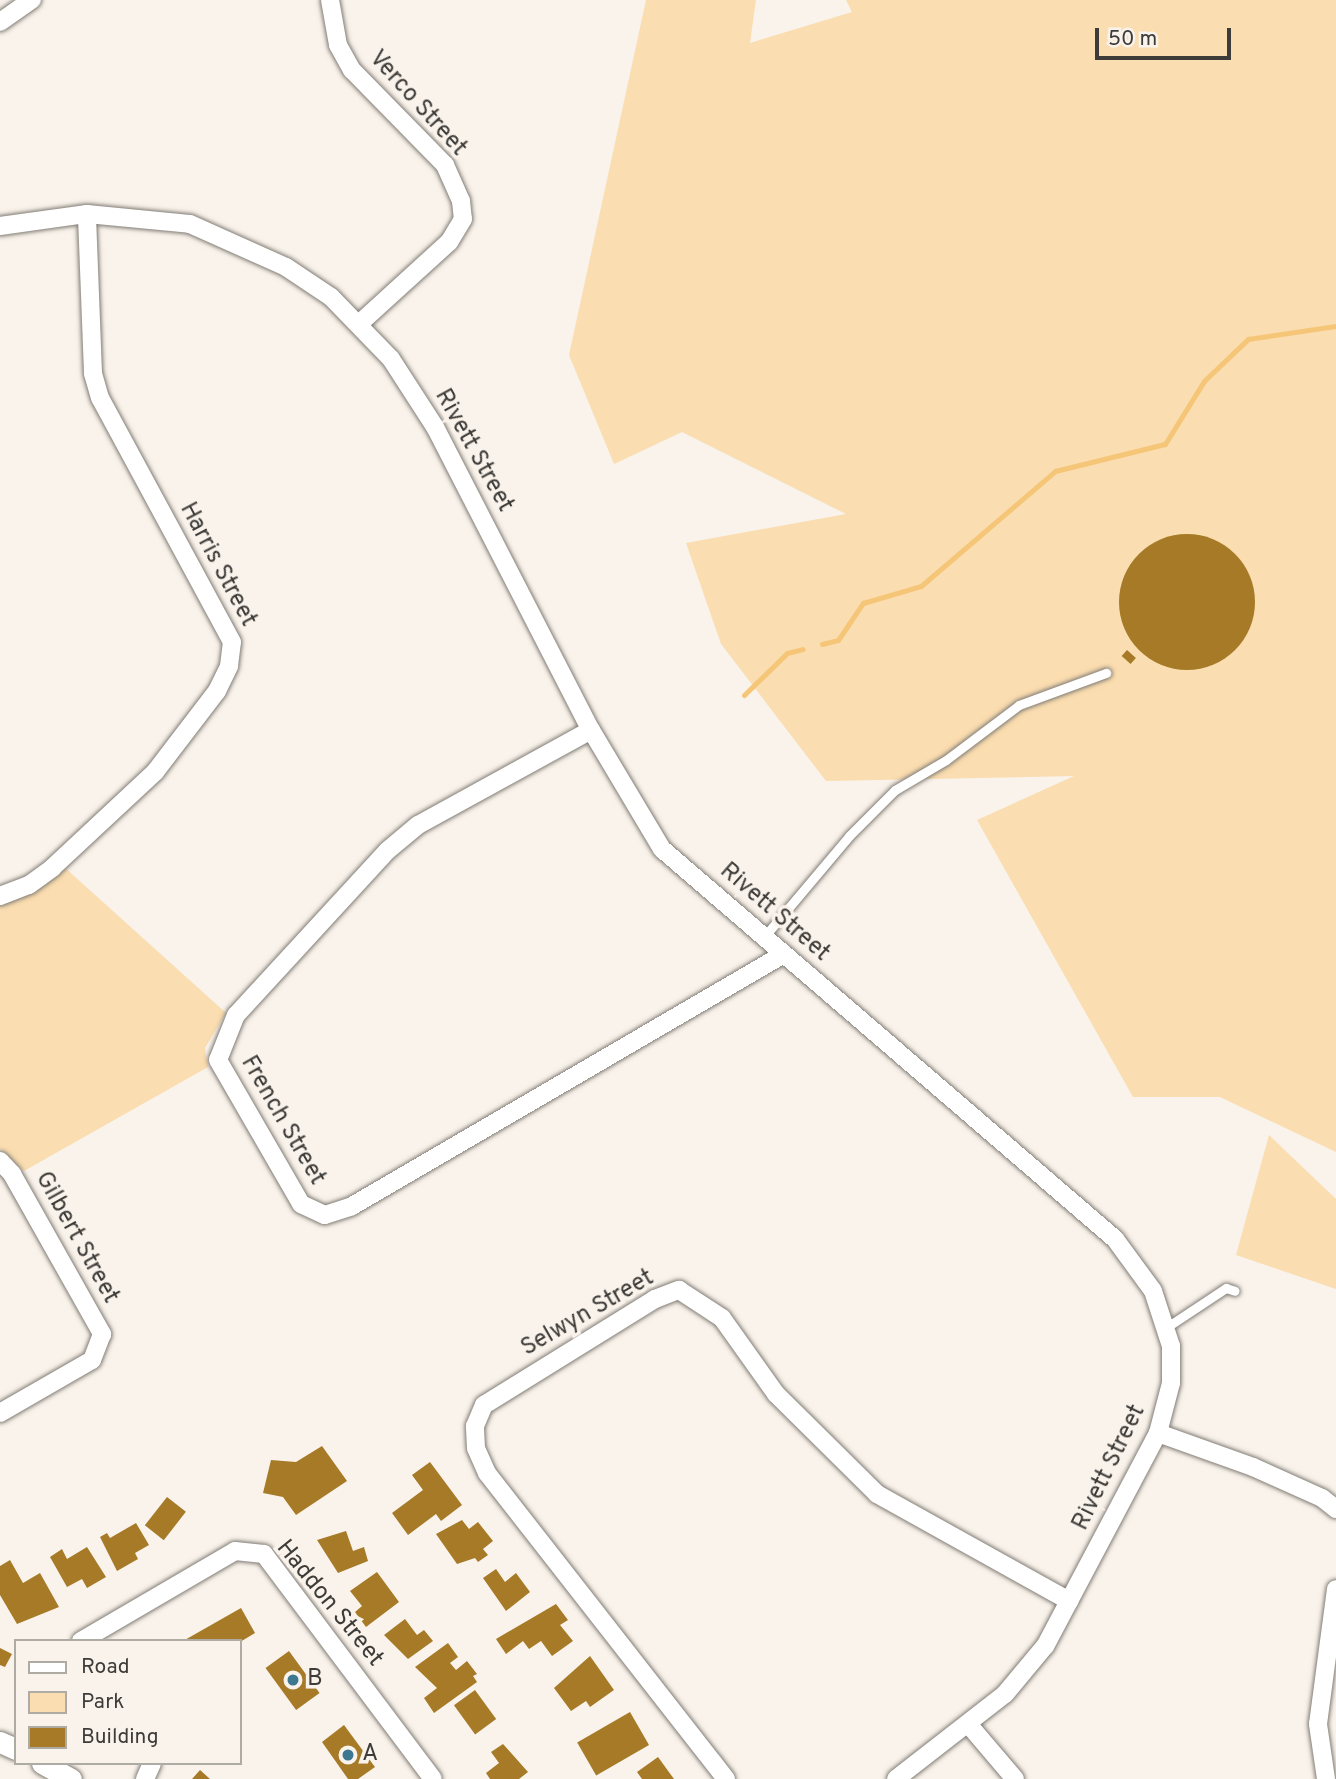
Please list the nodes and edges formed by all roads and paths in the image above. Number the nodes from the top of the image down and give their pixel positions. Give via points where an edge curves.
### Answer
1 (32, 0) edge
2 (330, 0) edge
3 (0, 22) edge
4 (88, 214) junction
5 (0, 226) edge
6 (359, 324) junction
7 (1106, 673) dead end
8 (591, 730) junction
9 (0, 895) edge
10 (764, 937) junction
11 (784, 954) junction
12 (0, 1161) edge
13 (1236, 1291) dead end
14 (1167, 1327) junction
15 (0, 1413) edge
16 (1158, 1433) junction
17 (1336, 1510) edge
18 (1336, 1589) edge
19 (1069, 1601) junction
20 (84, 1639) edge
21 (969, 1725) junction
22 (46, 1765) edge
23 (71, 1779) edge
24 (433, 1779) edge
25 (726, 1779) edge
26 (896, 1779) edge
27 (1015, 1779) edge
28 (1326, 1779) edge

1 - 3 street
2 - 6 street, Verco Street via 338,46 352,70 445,165 461,201 463,219 449,242
4 - 5 street, Rivett Street
4 - 6 street, Rivett Street via 190,224 237,242 298,275
4 - 9 street, Harris Street via 93,373 100,398 232,642 231,654 217,691 155,772 51,868 29,885
6 - 8 street, Rivett Street via 391,359 435,427
7 - 10 lane via 1019,705 946,760 895,790 849,836
8 - 10 street, Rivett Street via 662,849
8 - 11 street, French Street via 418,825 387,851 236,1015 218,1060 300,1204 325,1216 352,1206
10 - 11 street, Rivett Street
11 - 14 street, Rivett Street via 1115,1239 1149,1282
12 - 15 street, Gilbert Street via 12,1174 102,1334 92,1360
13 - 14 lane via 1226,1288
14 - 16 street, Rivett Street via 1171,1383
16 - 17 street via 1275,1477
16 - 19 street, Rivett Street
18 - 28 street via 1318,1724
19 - 21 street, Rivett Street via 1037,1656 1005,1695
19 - 25 street, Selwyn Street via 877,1494 776,1394 722,1318 679,1290 655,1298 484,1405 475,1426 476,1448 487,1474
20 - 24 street, Haddon Street via 235,1551 264,1553
21 - 26 street, Rivett Street
21 - 27 street
22 - 23 street

